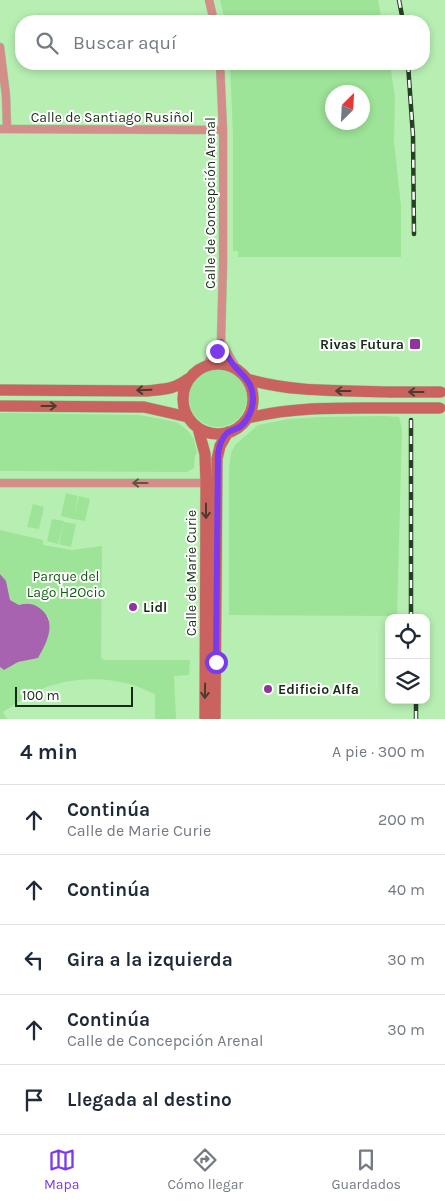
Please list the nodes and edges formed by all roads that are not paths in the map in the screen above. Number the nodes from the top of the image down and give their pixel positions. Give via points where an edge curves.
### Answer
1 (209, 0) edge
2 (213, 15) edge
3 (0, 47) edge
4 (220, 70) edge
5 (4, 129) edge
6 (223, 130) junction
7 (221, 342) junction
8 (206, 366) junction
9 (237, 369) junction
10 (190, 378) junction
11 (247, 379) junction
12 (0, 390) edge
13 (443, 392) edge
14 (0, 406) edge
15 (443, 408) edge
16 (188, 418) junction
17 (248, 418) junction
18 (198, 428) junction
19 (228, 432) junction
20 (0, 483) edge
21 (206, 483) junction
22 (205, 719) edge
23 (215, 719) edge

1 - 2 street
3 - 5 street via 6,96
4 - 6 street, Calle de Concepción Arenal
5 - 6 street, Calle de Santiago Rusiñol
6 - 7 street, Calle de Concepción Arenal
7 - 8 street, Calle de Concepción Arenal
7 - 9 street
8 - 9 main road via 223,364
8 - 10 main road
9 - 11 main road
10 -> 12 main road via 178,386 154,390
10 - 16 main road via 183,396
13 -> 11 main road, bridge via 296,389
11 - 17 main road via 253,398
14 -> 16 main road via 144,407
15 - 17 main road, bridge via 316,408 284,410
16 - 18 main road
17 - 19 main road via 241,426
18 - 19 main road via 214,434
18 - 21 main road, Calle de Marie Curie via 205,454
19 - 23 main road, Calle de Marie Curie via 217,459
21 -> 20 street
21 -> 22 main road, Calle de Marie Curie

